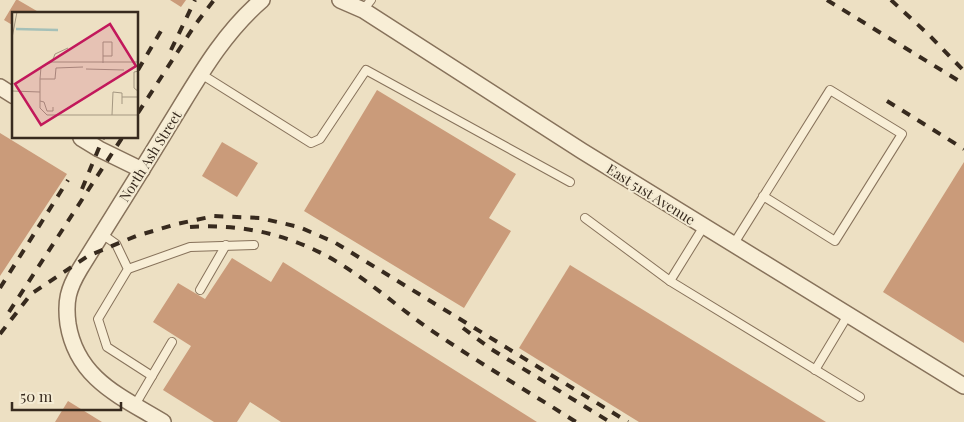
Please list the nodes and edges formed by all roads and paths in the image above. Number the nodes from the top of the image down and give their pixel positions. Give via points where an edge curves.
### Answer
1 (262, 0) edge
2 (340, 0) edge
3 (367, 5) edge
4 (201, 74) junction
5 (0, 87) edge
6 (12, 95) edge
7 (83, 139) edge
8 (142, 170) junction
9 (570, 182) dead end
10 (763, 196) junction
11 (585, 218) dead end
12 (704, 226) junction
13 (102, 234) junction
14 (733, 244) junction
15 (226, 245) junction
16 (254, 245) dead end
17 (128, 268) junction
18 (670, 281) junction
19 (200, 290) dead end
20 (848, 315) junction
21 (172, 342) dead end
22 (815, 370) junction
23 (152, 376) junction
24 (964, 386) edge
25 (860, 397) dead end
26 (135, 405) junction
27 (163, 422) edge

1 - 4 street, North Ash Street via 231,30
2 - 3 street, East 51st Avenue
3 - 12 street, East 51st Avenue via 582,151
4 - 8 street, North Ash Street
4 - 9 lane via 311,143 320,139 366,70
5 - 6 street
7 - 8 street
8 - 13 street, North Ash Street
10 - 10 lane via 835,241 902,134 830,90
10 - 14 lane
11 - 18 lane
12 - 14 street, East 51st Avenue
12 - 18 lane
13 - 17 lane via 116,244
13 - 26 street, North Ash Street via 70,288 67,302 69,327 74,348 90,374
14 - 20 street, East 51st Avenue
15 - 16 lane
15 - 17 lane via 190,247
15 - 19 lane
17 - 23 lane via 98,319 107,347
18 - 22 lane
20 - 22 lane
20 - 24 street, East 51st Avenue
21 - 23 lane
22 - 25 lane
23 - 26 lane
26 - 27 street, North Ash Street

